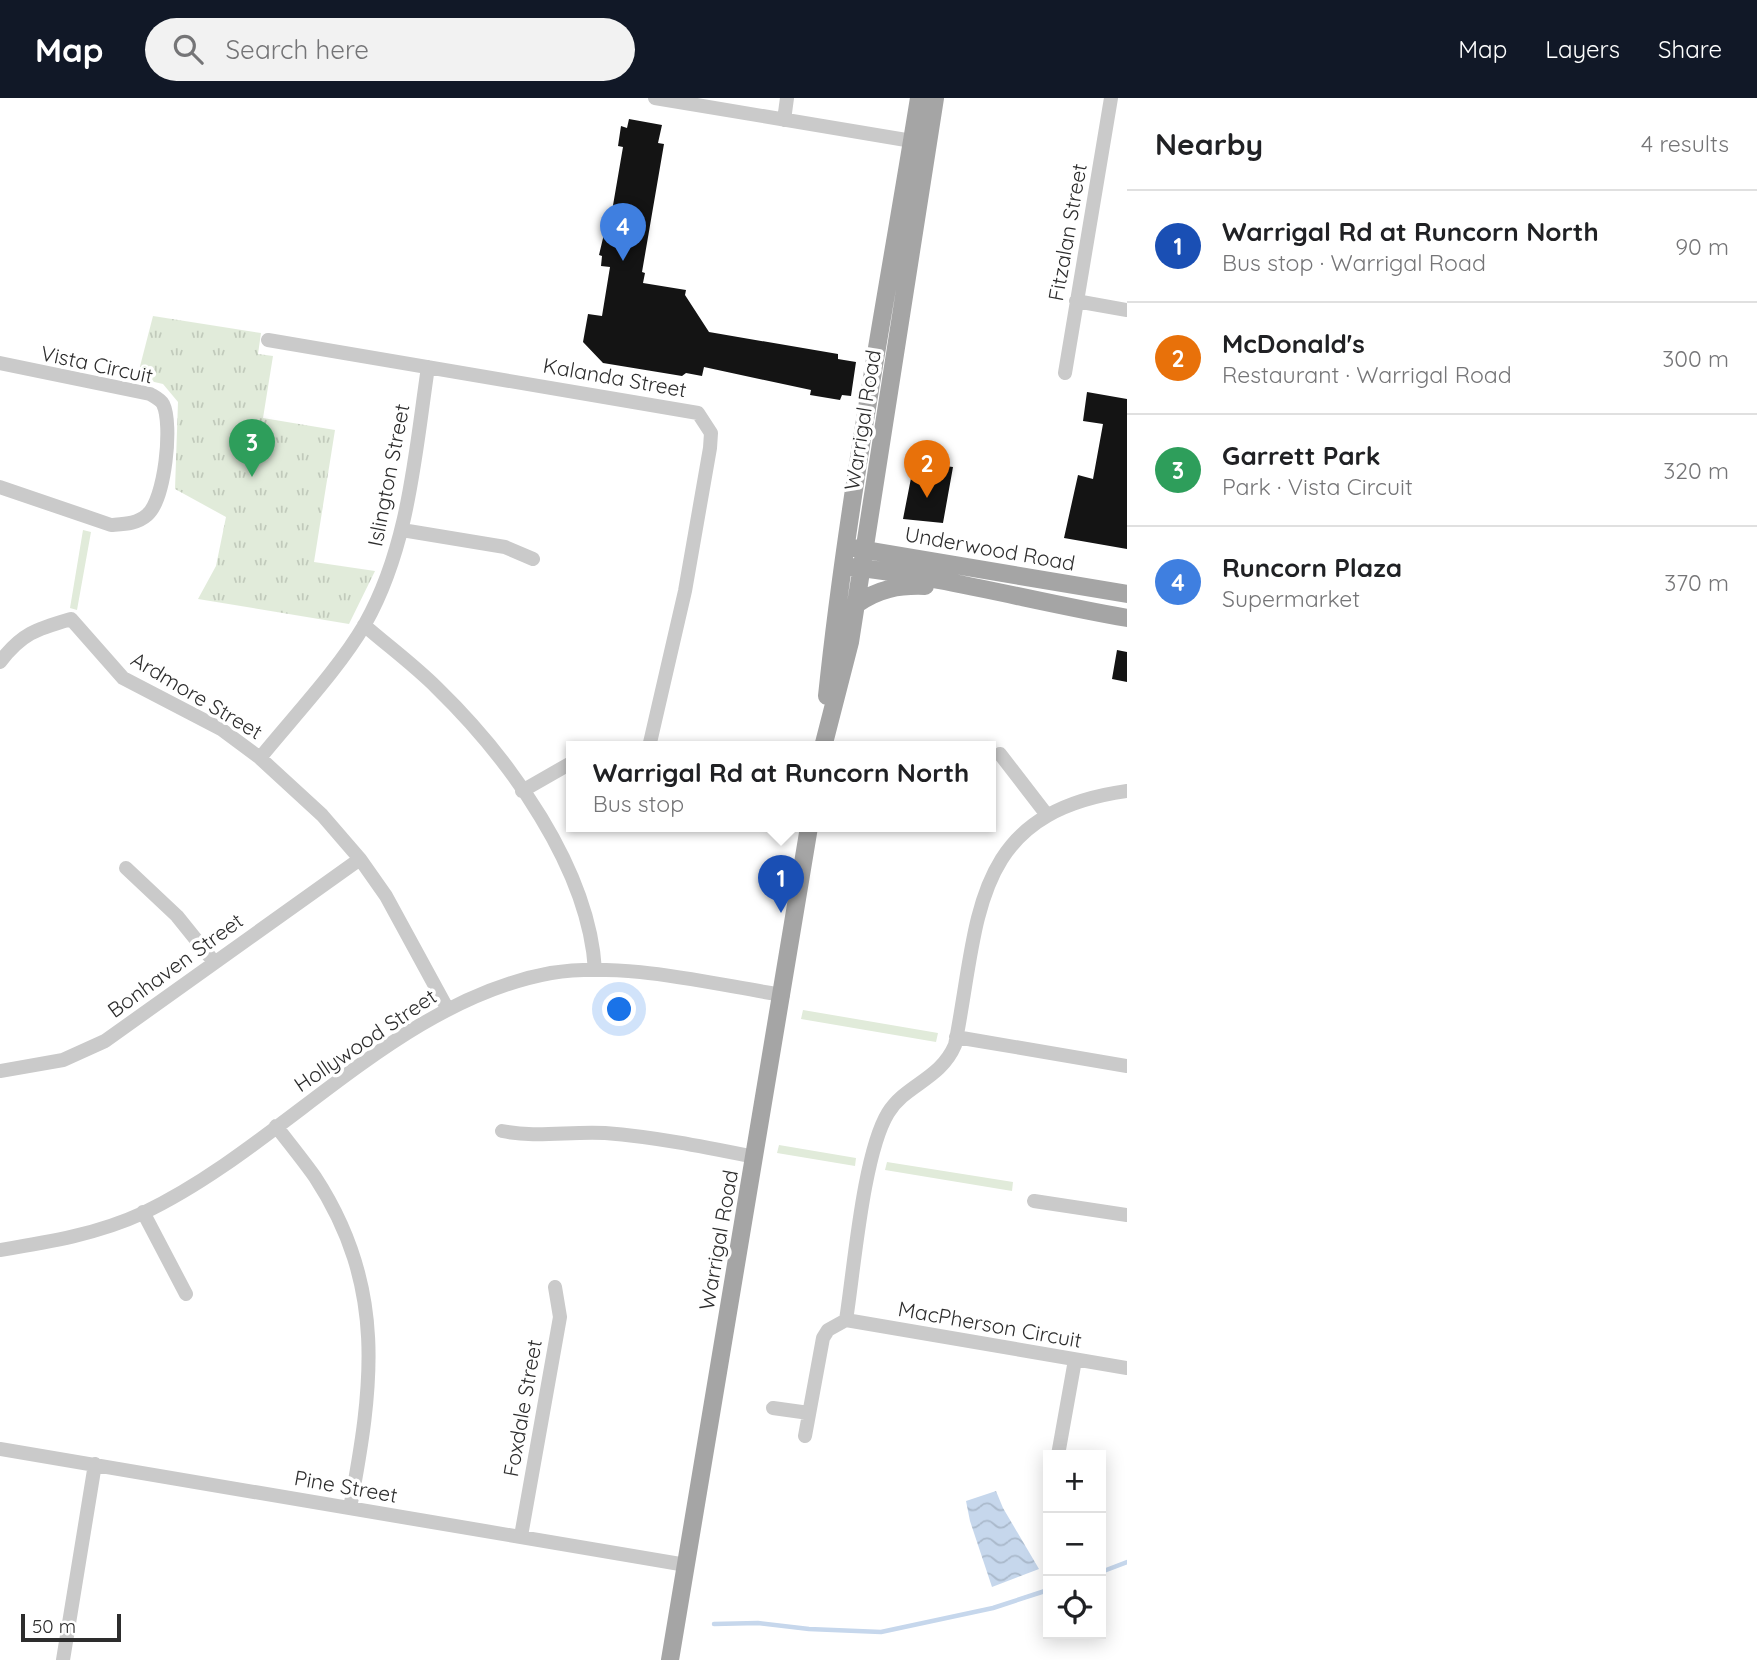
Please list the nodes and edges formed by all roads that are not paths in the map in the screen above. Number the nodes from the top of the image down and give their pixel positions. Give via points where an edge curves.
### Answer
1 (654, 98) edge
2 (787, 98) edge
3 (919, 98) edge
4 (935, 98) edge
5 (1111, 98) edge
6 (784, 120) junction
7 (919, 143) junction
8 (1076, 301) junction
9 (883, 310) junction
10 (1127, 310) edge
11 (902, 313) junction
12 (268, 340) dead end
13 (0, 363) edge
14 (428, 367) junction
15 (1065, 373) dead end
16 (0, 487) edge
17 (402, 530) junction
18 (845, 547) junction
19 (865, 550) junction
20 (533, 559) dead end
21 (842, 566) junction
22 (862, 568) junction
23 (1094, 589) junction
24 (981, 591) junction
25 (1127, 594) edge
26 (856, 604) junction
27 (1090, 612) junction
28 (1127, 618) edge
29 (364, 625) junction
30 (0, 662) edge
31 (650, 741) edge
32 (823, 741) edge
33 (824, 741) edge
34 (1000, 754) dead end
35 (260, 758) junction
36 (566, 766) edge
37 (522, 791) junction
38 (1127, 791) edge
39 (1047, 815) junction
40 (808, 832) edge
41 (360, 859) junction
42 (126, 868) dead end
43 (214, 962) junction
44 (595, 970) junction
45 (783, 995) junction
46 (447, 1008) junction
47 (956, 1037) junction
48 (1127, 1066) edge
49 (0, 1071) edge
50 (276, 1126) junction
51 (502, 1131) dead end
52 (755, 1157) junction
53 (1034, 1201) dead end
54 (143, 1212) junction
55 (1127, 1215) edge
56 (0, 1250) edge
57 (555, 1287) dead end
58 (186, 1294) dead end
59 (846, 1320) junction
60 (1075, 1360) junction
61 (1127, 1368) edge
62 (773, 1408) dead end
63 (809, 1413) junction
64 (805, 1436) dead end
65 (0, 1448) edge
66 (1060, 1450) edge
67 (95, 1464) junction
68 (350, 1508) junction
69 (521, 1536) junction
70 (686, 1564) junction
71 (63, 1660) edge
72 (670, 1660) edge

1 - 6 street
2 - 6 street
3 - 7 main road, Warrigal Road
4 - 7 main road, Warrigal Road
5 - 8 street, Fitzalan Street
6 - 7 street
7 - 9 main road, Warrigal Road
7 - 11 main road, Warrigal Road
8 - 10 street
8 - 15 street, Fitzalan Street
9 - 11 main road
9 - 18 main road, Warrigal Road
11 - 19 main road, Warrigal Road
12 - 14 street, Kalanda Street
13 - 16 street, Vista Circuit via 150,394 165,414 160,498 147,516 130,524 111,525
14 - 17 street, Islington Street
14 - 31 street, Kalanda Street via 698,413 711,433 685,591
17 - 20 street via 505,547
17 - 29 street, Islington Street via 386,581
18 - 19 main road, Underwood Road
18 - 21 main road, Warrigal Road
19 - 22 main road, Warrigal Road
19 - 23 main road, Underwood Road
21 - 22 main road, Underwood Road
21 - 32 main road, Warrigal Road
22 - 24 main road, Underwood Road
22 - 26 main road, Warrigal Road
23 - 25 main road, Underwood Road
23 - 27 main road
24 - 26 main road, Underwood Road via 894,587
24 - 27 main road, Underwood Road
26 - 33 main road, Warrigal Road
27 - 28 main road, Underwood Road
29 - 35 street, Islington Street
29 - 37 street via 437,687
30 - 35 street, Ardmore Street via 14,643 33,630 71,619 123,678 221,729
34 - 39 street
35 - 41 street, Ardmore Street via 322,815
36 - 37 street
37 - 44 street via 561,854 584,906
38 - 39 street via 1083,799
39 - 47 street via 1018,837 985,889
40 - 45 main road, Warrigal Road
41 - 43 street, Bonhaven Street
41 - 46 street, Ardmore Street via 386,896
42 - 43 street via 177,916
43 - 49 street, Bonhaven Street via 105,1041 63,1060
44 - 45 street, Hollywood Street
44 - 46 street, Hollywood Street via 553,973 499,986
45 - 52 main road, Warrigal Road
46 - 50 street, Hollywood Street
47 - 48 street
47 - 59 street via 939,1071 888,1112 880,1132
50 - 54 street, Hollywood Street via 193,1185
50 - 68 street via 335,1214 365,1298 370,1380
51 - 52 street via 525,1136 602,1133 683,1142
52 - 70 main road, Warrigal Road
53 - 55 street
54 - 56 street, Hollywood Street via 58,1241
54 - 58 street
57 - 69 street, Foxdale Street via 560,1317
59 - 60 street, MacPherson Circuit
59 - 63 street via 828,1330 823,1339
60 - 61 street, MacPherson Circuit
60 - 66 street
62 - 63 street
63 - 64 street
65 - 67 street, Pine Street
67 - 68 street, Pine Street
67 - 71 street
68 - 69 street, Pine Street
69 - 70 street, Pine Street
70 - 72 main road, Warrigal Road

